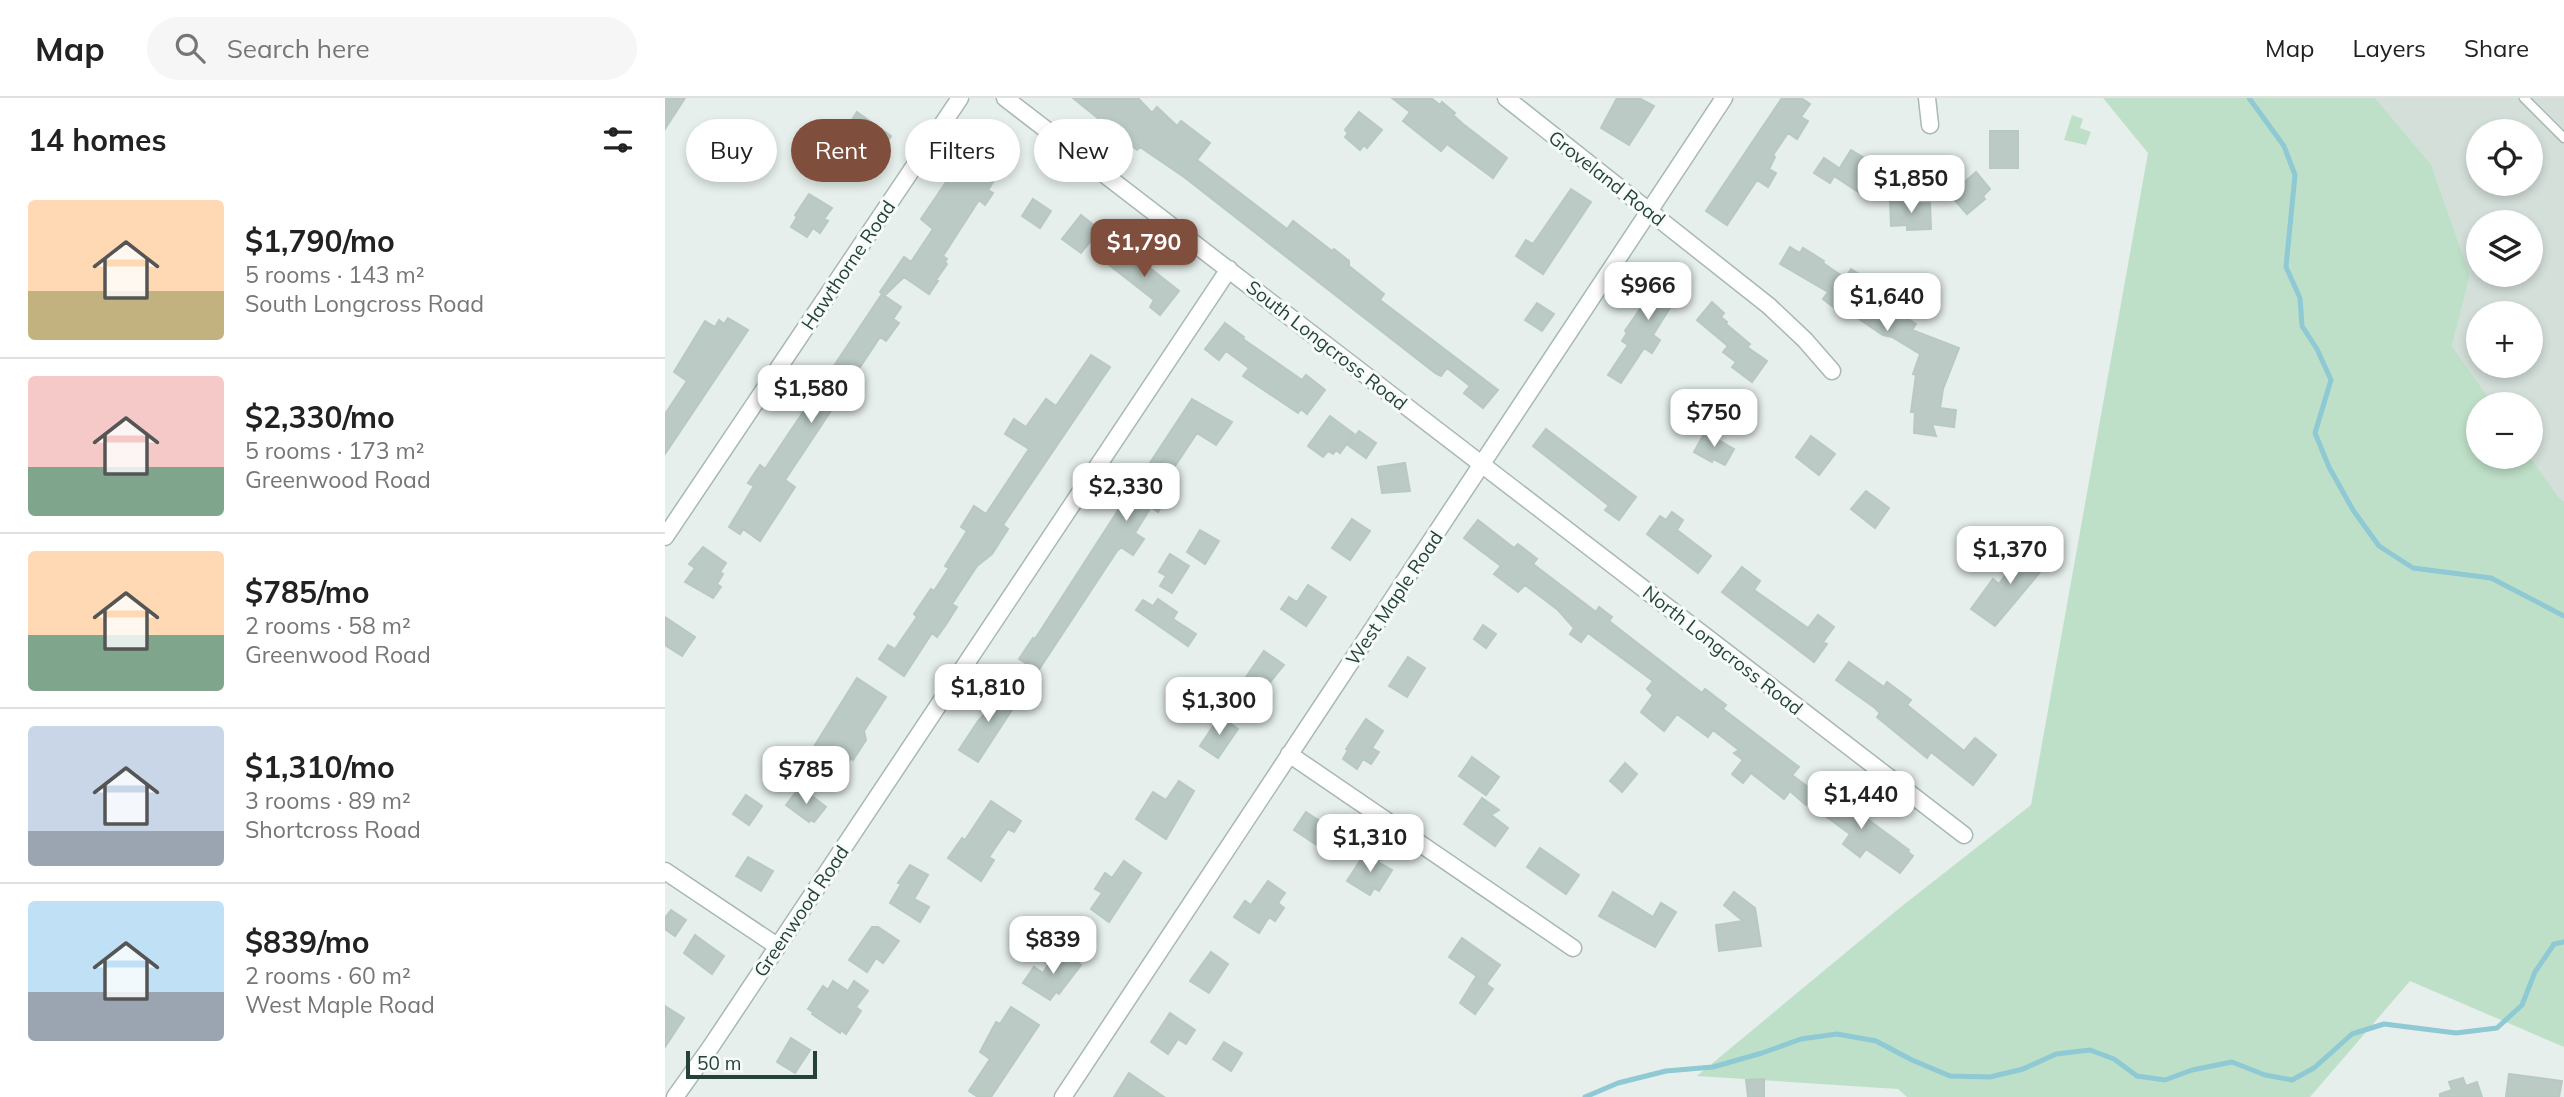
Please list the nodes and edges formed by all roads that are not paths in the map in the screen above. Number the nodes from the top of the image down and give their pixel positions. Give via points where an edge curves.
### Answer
1 (960, 98) edge
2 (1005, 98) edge
3 (1506, 98) edge
4 (1724, 98) edge
5 (1927, 98) edge
6 (2524, 98) edge
7 (1930, 125) dead end
8 (2564, 138) edge
9 (1648, 211) junction
10 (1229, 270) junction
11 (1832, 371) dead end
12 (1482, 465) junction
13 (665, 537) edge
14 (1289, 754) junction
15 (1964, 835) dead end
16 (665, 872) edge
17 (777, 946) junction
18 (1573, 948) dead end
19 (675, 1097) edge
20 (1063, 1097) edge

1 - 13 street, Hawthorne Road
2 - 10 street, South Longcross Road
3 - 9 street, Groveland Road
4 - 9 street, West Maple Road
5 - 7 street
6 - 8 lane
9 - 11 street, Groveland Road via 1769,306
9 - 12 street, West Maple Road
10 - 12 street, South Longcross Road
10 - 17 street, Greenwood Road
12 - 14 street, West Maple Road
12 - 15 street, North Longcross Road
14 - 18 street
14 - 20 street, West Maple Road
16 - 17 street
17 - 19 street, Greenwood Road

